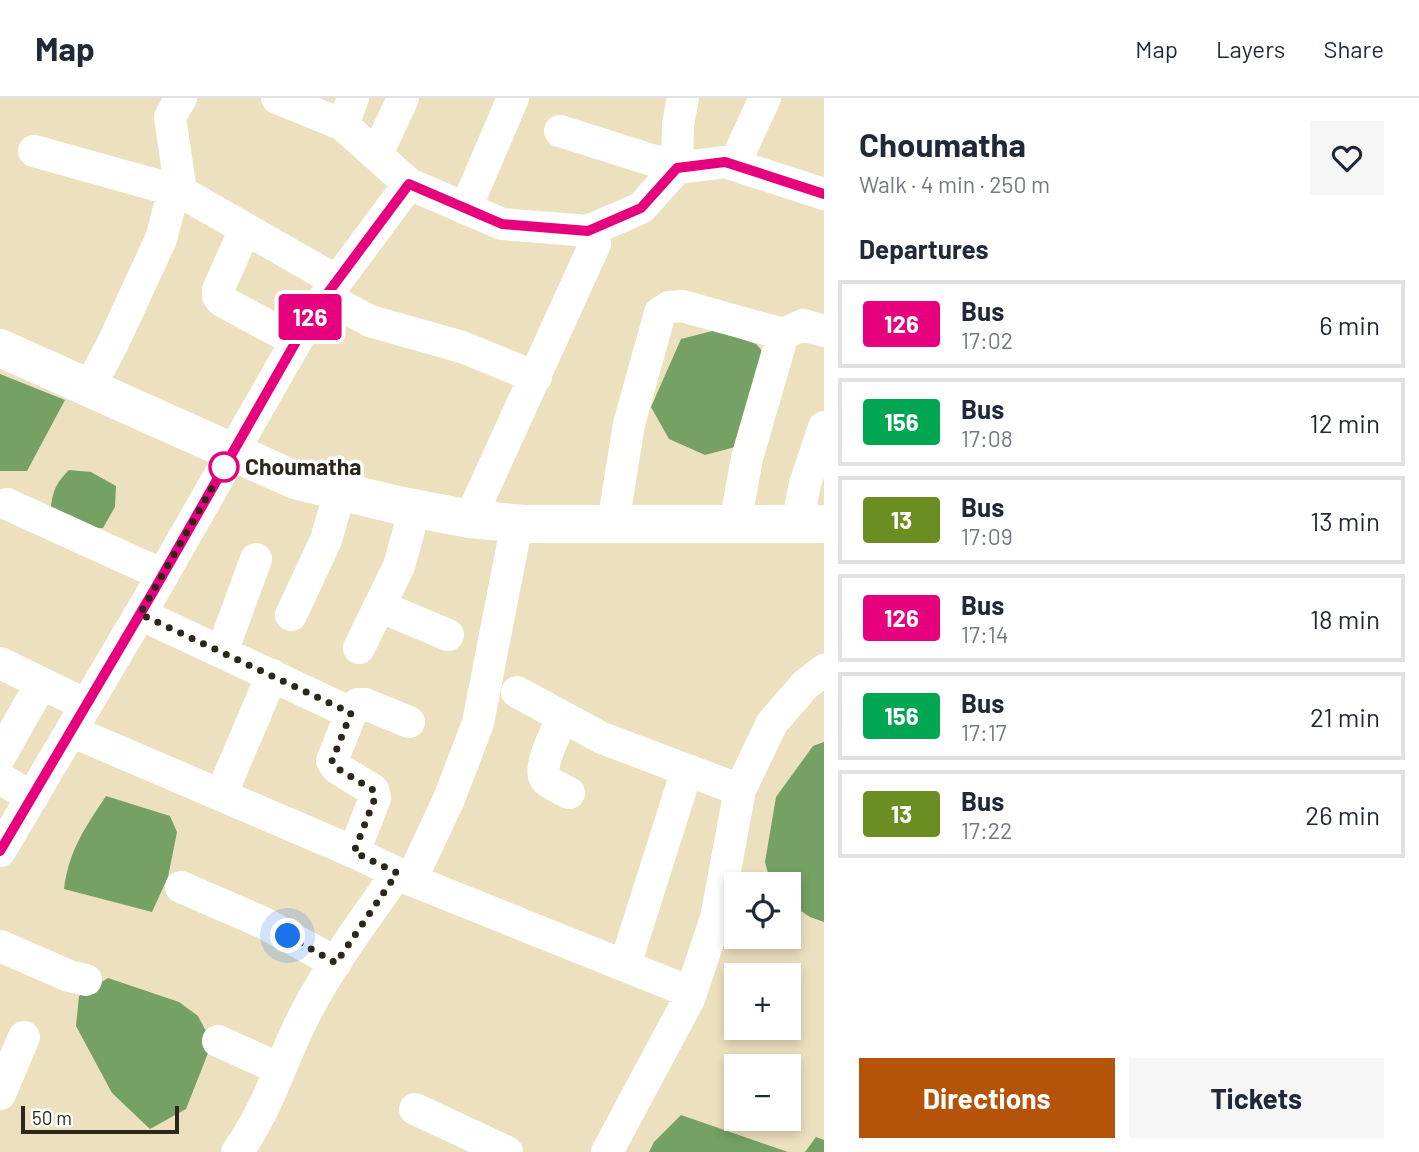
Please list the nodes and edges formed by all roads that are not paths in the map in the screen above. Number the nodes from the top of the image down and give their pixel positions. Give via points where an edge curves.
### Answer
1 (181, 98) edge
2 (277, 98) edge
3 (403, 98) edge
4 (513, 98) edge
5 (682, 98) edge
6 (765, 98) edge
7 (348, 111) edge
8 (560, 131) dead end
9 (34, 151) dead end
10 (377, 154) junction
11 (734, 165) junction
12 (677, 168) junction
13 (409, 184) junction
14 (177, 191) junction
15 (824, 194) edge
16 (466, 208) junction
17 (245, 229) junction
18 (588, 231) junction
19 (331, 289) junction
20 (824, 331) edge
21 (783, 334) junction
22 (296, 341) junction
23 (0, 348) edge
24 (536, 377) junction
25 (89, 388) junction
26 (824, 427) edge
27 (233, 452) junction
28 (340, 491) junction
29 (7, 504) dead end
30 (415, 509) junction
31 (470, 519) junction
32 (517, 523) junction
33 (613, 524) junction
34 (735, 524) junction
35 (810, 524) edge
36 (256, 559) dead end
37 (163, 575) junction
38 (379, 606) junction
39 (140, 614) junction
40 (291, 615) dead end
41 (448, 635) dead end
42 (359, 648) dead end
43 (222, 652) junction
44 (0, 663) edge
45 (824, 670) edge
46 (272, 676) junction
47 (41, 684) junction
48 (517, 692) dead end
49 (351, 713) junction
50 (563, 717) junction
51 (79, 718) junction
52 (409, 722) dead end
53 (0, 756) edge
54 (687, 770) junction
55 (0, 778) edge
56 (740, 790) junction
57 (569, 793) dead end
58 (221, 795) junction
59 (32, 798) junction
60 (0, 851) edge
61 (354, 852) junction
62 (404, 877) junction
63 (181, 887) dead end
64 (0, 946) edge
65 (336, 963) junction
66 (625, 965) junction
67 (86, 980) dead end
68 (690, 992) junction
69 (24, 1037) dead end
70 (218, 1041) dead end
71 (280, 1069) junction
72 (0, 1094) edge
73 (415, 1109) dead end
74 (237, 1152) edge
75 (508, 1152) edge
76 (607, 1152) edge

1 - 14 street via 170,117
2 - 7 street
3 - 10 street
4 - 16 street
5 - 12 street
6 - 11 street
7 - 10 street
8 - 12 street
9 - 14 street
10 - 13 street
11 - 12 street
11 - 15 street
12 - 18 street via 641,208
13 - 16 street
13 - 19 street
14 - 17 street
14 - 25 street via 161,239
16 - 18 street via 502,224
17 - 19 street
17 - 22 street via 218,296
18 - 24 street via 595,244
19 - 22 street
19 - 24 street via 370,321 462,346
20 - 21 street via 803,325
21 - 33 street via 682,306 660,313 629,424
21 - 34 street via 747,458
22 - 27 street
23 - 25 main road
24 - 31 street
25 - 27 main road
26 - 35 street via 805,484
27 - 28 main road via 295,480
27 - 37 street
28 - 30 main road
28 - 40 street via 326,540
29 - 37 street
30 - 31 main road
30 - 38 street via 399,566
31 - 32 main road
32 - 33 main road
32 - 62 street via 478,723 449,799
33 - 34 main road
34 - 35 main road
36 - 43 street
37 - 39 street
38 - 41 street
38 - 42 street
39 - 43 street
39 - 51 street
43 - 46 street
44 - 47 street
45 - 56 street via 772,723
46 - 49 street
46 - 58 street
47 - 51 street
47 - 53 street
48 - 50 street
49 - 52 street via 358,704 365,704
49 - 61 street via 332,761 373,790 375,798
50 - 54 street via 602,738
50 - 57 street via 542,772 545,779
51 - 58 street
51 - 59 street
54 - 56 street
54 - 66 street
55 - 59 street
56 - 68 street via 716,918
58 - 61 street
59 - 60 street
61 - 62 street
62 - 65 street
62 - 66 street
63 - 65 street via 264,923
64 - 67 street
65 - 71 street
66 - 68 street
68 - 76 street
69 - 72 street
70 - 71 street
71 - 74 street via 251,1133
73 - 75 street

